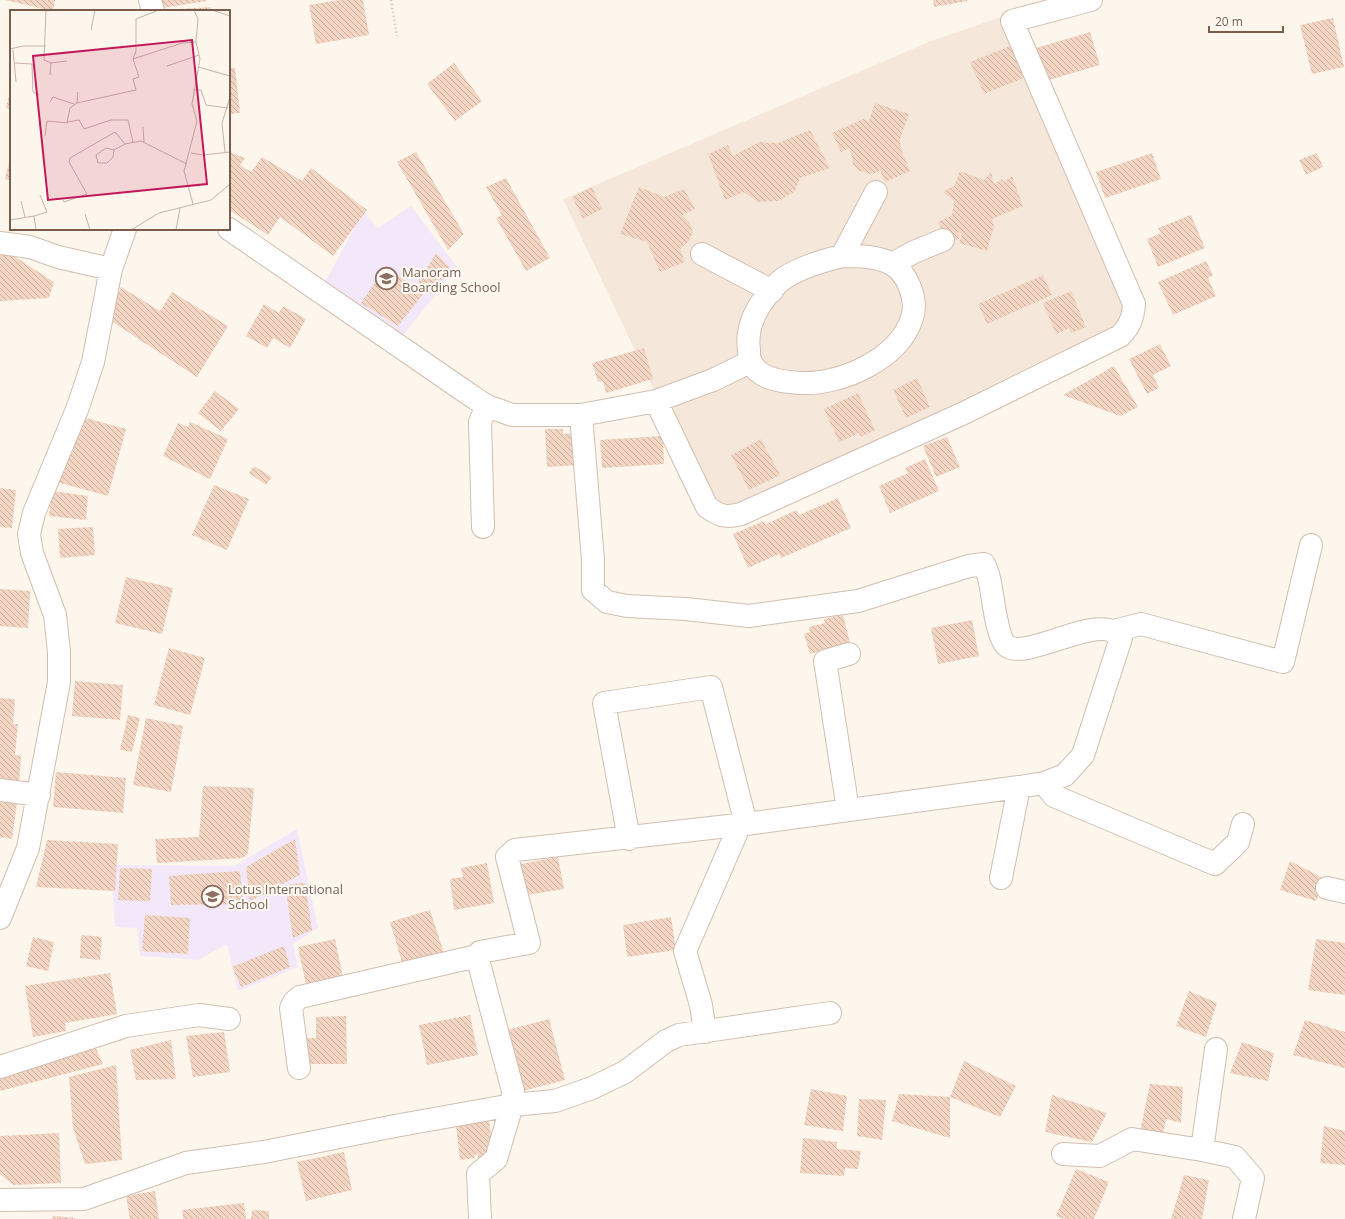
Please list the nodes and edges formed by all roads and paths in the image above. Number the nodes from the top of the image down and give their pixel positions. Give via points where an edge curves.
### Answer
1 (150, 0) edge
2 (391, 0) edge
3 (1091, 0) edge
4 (153, 10) edge
5 (397, 36) dead end
6 (876, 192) dead end
7 (125, 230) edge
8 (230, 230) edge
9 (943, 240) dead end
10 (0, 243) edge
11 (702, 254) dead end
12 (842, 256) junction
13 (892, 264) junction
14 (111, 269) junction
15 (772, 291) junction
16 (750, 362) junction
17 (656, 401) junction
18 (487, 406) junction
19 (581, 415) junction
20 (483, 527) dead end
21 (1311, 544) dead end
22 (1114, 631) junction
23 (849, 654) dead end
24 (1044, 784) junction
25 (1018, 787) junction
26 (0, 790) edge
27 (39, 795) junction
28 (848, 810) junction
29 (1243, 824) dead end
30 (742, 825) junction
31 (629, 839) junction
32 (1001, 878) dead end
33 (0, 918) edge
34 (477, 956) junction
35 (830, 1013) dead end
36 (229, 1019) dead end
37 (705, 1032) junction
38 (1216, 1049) dead end
39 (0, 1067) edge
40 (299, 1068) dead end
41 (512, 1105) junction
42 (1202, 1150) junction
43 (1063, 1154) dead end
44 (0, 1200) edge
45 (480, 1219) edge
46 (1244, 1219) edge

1 - 4 street
2 - 5 path
3 - 17 street via 1012,21 1134,304 1134,315 1129,327 1120,336 964,413 741,514 728,517 707,507
6 - 12 street
7 - 14 street
8 - 18 street
9 - 13 street
10 - 14 street via 30,247 58,257
11 - 15 street
12 - 13 street via 859,256
12 - 15 street via 801,270 779,282
13 - 16 street via 910,287 914,302 912,318 902,337 889,352 872,364 842,378 817,384 773,380 760,373
14 - 27 street via 93,362 78,407 34,514 29,534 32,553 55,615 59,652 59,682
15 - 16 street via 762,302 751,322 748,340
16 - 17 street via 713,380
17 - 19 street
18 - 19 street via 512,415
18 - 20 street via 480,422
19 - 22 street via 593,560 593,590 607,602 627,606 749,616 858,601 969,566 984,564 1000,634 1006,645 1012,649 1026,648 1098,628
21 - 22 street via 1283,662 1141,624
22 - 24 street via 1121,638 1083,755 1065,775
23 - 28 street via 825,661
24 - 25 street
24 - 29 street via 1054,796 1216,864 1238,842
25 - 28 street
25 - 32 street
26 - 27 street
27 - 33 street via 28,848
28 - 30 street
30 - 31 street
30 - 31 street via 711,688 604,703
30 - 37 street via 685,951 701,1005
31 - 34 street via 515,850 507,857 529,943 480,952
34 - 40 street via 300,997 291,1008
34 - 41 street via 513,1091
35 - 37 street
36 - 39 street via 199,1015 126,1026
37 - 41 street via 679,1035 666,1041 625,1072 592,1088 555,1101
38 - 42 street
41 - 44 street via 264,1152 186,1163 84,1199
41 - 45 street via 496,1159 478,1174
42 - 43 street via 1132,1139 1100,1156
42 - 46 street via 1235,1157 1253,1178

